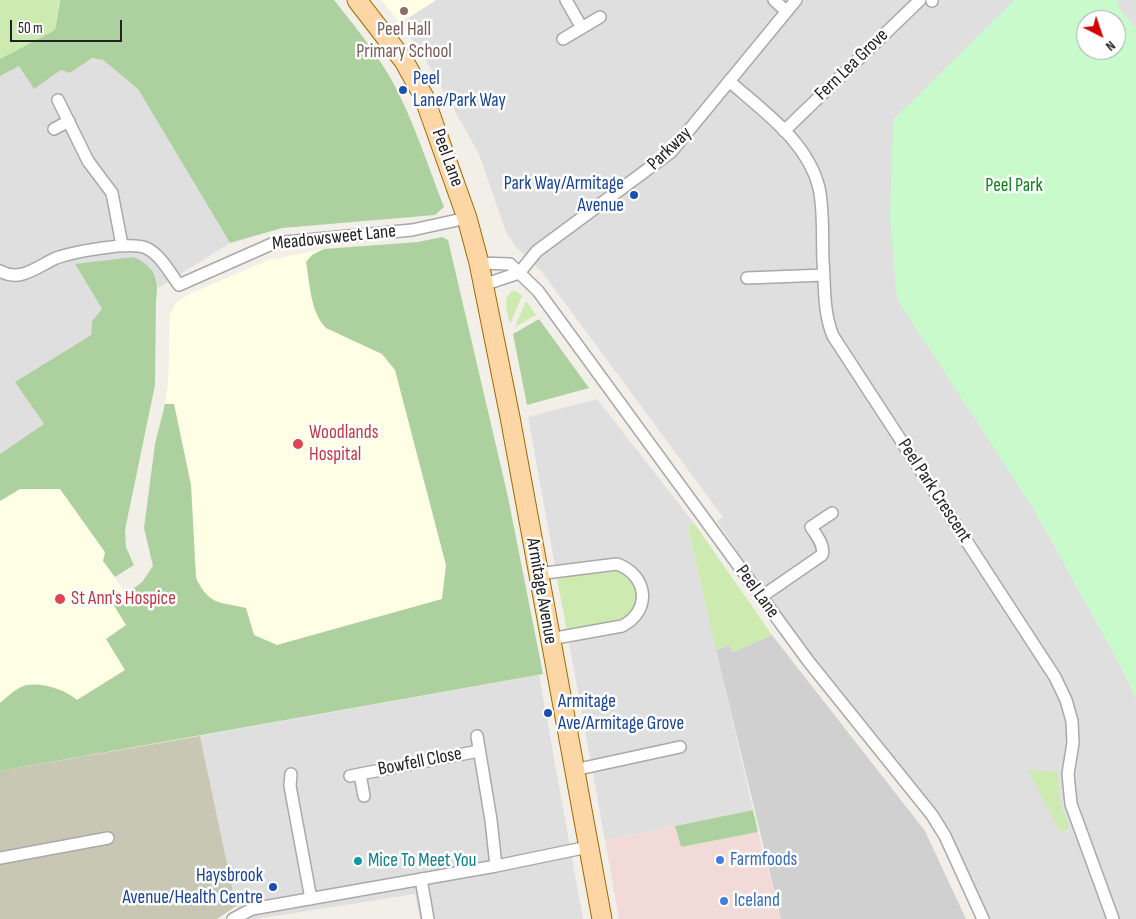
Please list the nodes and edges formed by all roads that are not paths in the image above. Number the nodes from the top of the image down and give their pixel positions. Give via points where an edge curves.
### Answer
1 (357, 0) edge
2 (566, 0) edge
3 (774, 0) edge
4 (796, 0) edge
5 (920, 0) edge
6 (786, 11) junction
7 (600, 17) dead end
8 (582, 28) junction
9 (563, 39) dead end
10 (730, 81) junction
11 (58, 100) dead end
12 (69, 121) junction
13 (54, 129) dead end
14 (784, 131) junction
15 (467, 218) junction
16 (122, 245) junction
17 (479, 263) junction
18 (0, 271) edge
19 (519, 272) junction
20 (824, 275) junction
21 (746, 278) dead end
22 (483, 285) junction
23 (832, 513) dead end
24 (537, 574) junction
25 (761, 597) junction
26 (550, 639) junction
27 (477, 736) dead end
28 (680, 747) dead end
29 (480, 751) junction
30 (574, 770) junction
31 (291, 774) dead end
32 (364, 796) dead end
33 (108, 838) dead end
34 (588, 847) junction
35 (0, 858) edge
36 (496, 866) junction
37 (421, 879) junction
38 (311, 899) junction
39 (233, 919) edge
40 (428, 919) edge
41 (602, 919) edge
42 (983, 919) edge
43 (1114, 919) edge

1 - 15 main road, Peel Lane via 404,61 421,91
2 - 8 street
3 - 6 street
4 - 6 street, Parkway
5 - 14 street, Fern Lea Grove
6 - 10 street, Parkway
7 - 8 street
8 - 9 street
10 - 14 street, Peel Park Crescent
10 - 19 street, Parkway via 671,152 537,251
11 - 12 street
12 - 13 street
12 - 16 street via 88,161 112,193
14 - 20 street, Peel Park Crescent via 808,162 818,183
15 - 16 street, Meadowsweet Lane via 412,230 274,243 179,285 147,248
15 - 17 main road, Peel Lane
16 - 18 street via 57,258 19,276
17 - 19 street, Peel Lane via 503,262
17 - 22 main road, Armitage Avenue
19 - 22 street
19 - 25 street, Peel Lane via 538,291
20 - 21 street
20 - 43 street, Peel Park Crescent via 826,316 833,336 1055,677 1066,700 1074,743 1068,774 1071,804
22 - 24 main road, Armitage Avenue
23 - 25 street via 811,527 821,544 822,554
24 - 26 main road, Armitage Avenue
24 - 26 street via 617,564 633,574 643,594 639,614 622,626
25 - 42 street, Peel Lane via 932,815
26 - 30 main road, Armitage Avenue
27 - 29 street, Bowfell Close
28 - 30 street
29 - 32 street, Bowfell Close via 355,775
29 - 36 street, Bowfell Close
30 - 34 main road, Armitage Avenue
31 - 38 street via 290,786
33 - 35 street
34 - 36 street
34 - 41 main road, Armitage Avenue
36 - 37 street
37 - 38 street
37 - 40 street
38 - 39 street via 252,909

